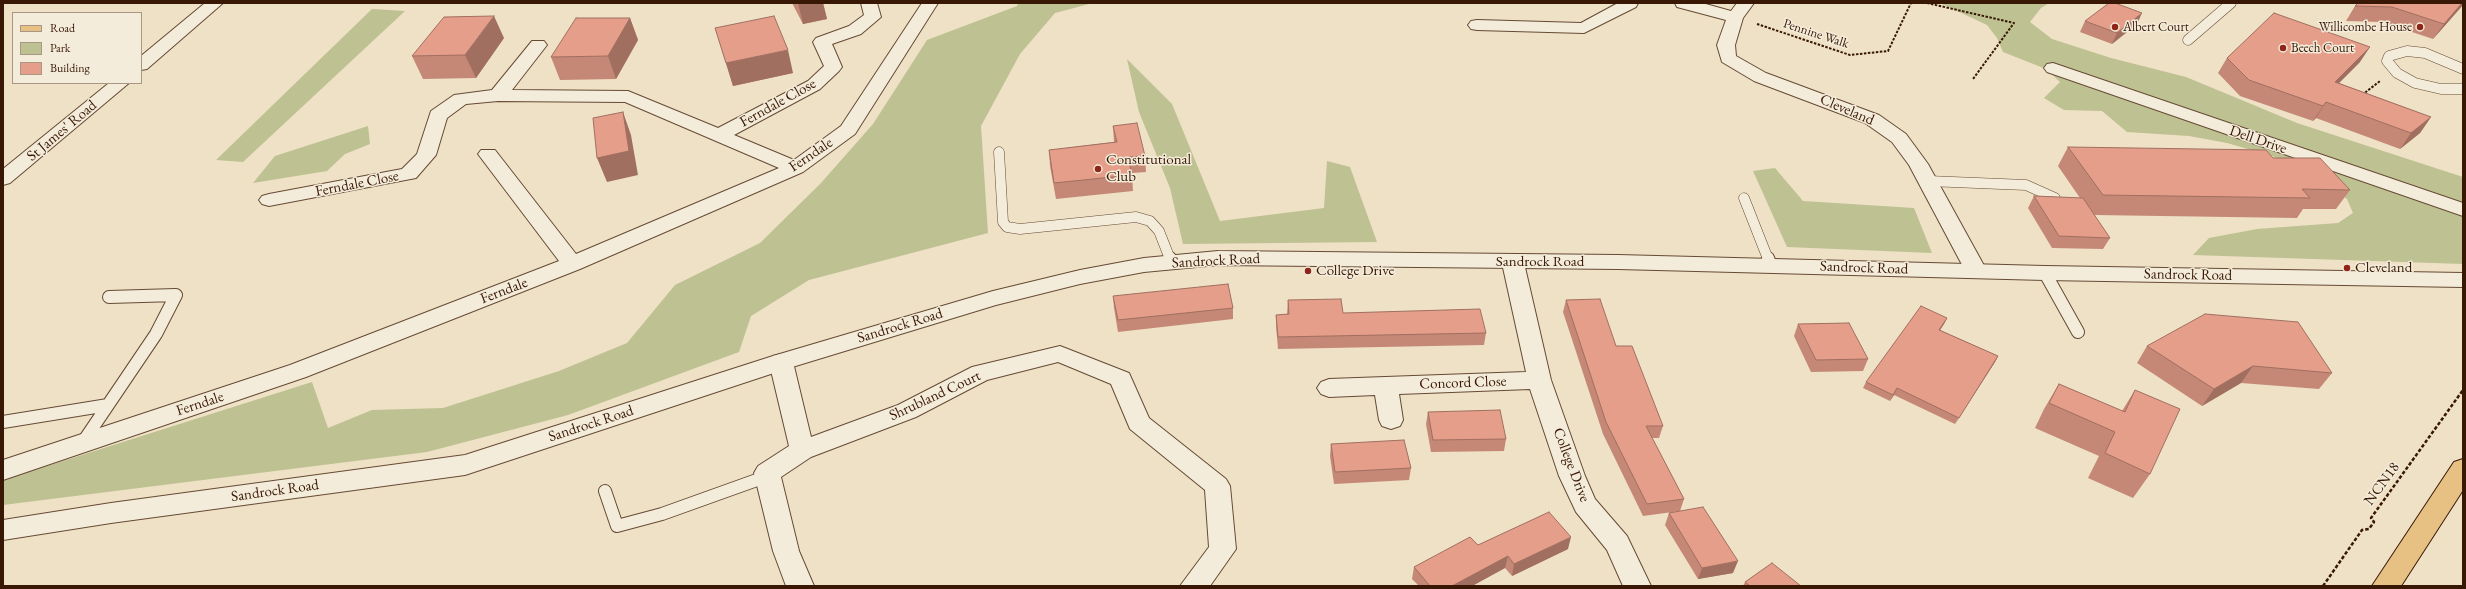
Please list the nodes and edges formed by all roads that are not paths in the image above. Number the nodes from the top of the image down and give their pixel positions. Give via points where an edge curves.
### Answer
1 (215, 3) edge
2 (869, 3) edge
3 (930, 3) edge
4 (1630, 3) edge
5 (1683, 3) edge
6 (2231, 3) edge
7 (1740, 10) edge
8 (1477, 25) dead end
9 (2188, 40) dead end
10 (538, 45) dead end
11 (142, 64) edge
12 (2462, 67) edge
13 (2053, 68) dead end
14 (119, 84) edge
15 (2463, 89) edge
16 (498, 95) junction
17 (718, 136) junction
18 (999, 152) dead end
19 (488, 154) dead end
20 (796, 168) junction
21 (3, 179) edge
22 (1928, 181) junction
23 (1744, 198) dead end
24 (2055, 198) edge
25 (269, 200) dead end
26 (2463, 210) edge
27 (1172, 263) junction
28 (1513, 263) junction
29 (572, 264) junction
30 (1771, 266) junction
31 (1976, 271) junction
32 (2045, 273) junction
33 (2463, 280) edge
34 (109, 297) dead end
35 (2078, 332) dead end
36 (780, 362) junction
37 (1539, 380) junction
38 (1386, 386) junction
39 (1329, 388) dead end
40 (108, 405) junction
41 (1391, 420) dead end
42 (3, 422) edge
43 (83, 443) junction
44 (802, 450) junction
45 (2463, 469) edge
46 (3, 470) edge
47 (768, 476) junction
48 (605, 491) dead end
49 (3, 530) edge
50 (800, 586) edge
51 (1194, 586) edge
52 (1637, 586) edge
53 (2386, 586) edge

1 - 11 street
2 - 17 street, Ferndale Close via 873,17 855,30 822,42 833,67 814,85
3 - 20 street, Ferndale via 848,130
4 - 8 street via 1584,28
5 - 7 street
6 - 9 lane
7 - 22 street, Cleveland via 1726,45 1728,58 1760,77 1872,119 1899,138
10 - 16 street
12 - 15 lane via 2425,53 2396,52 2388,56 2386,61 2397,73 2430,87
13 - 26 street, Dell Drive
14 - 21 street, St James' Road
16 - 17 street, Ferndale Close via 628,98
16 - 25 street, Ferndale Close via 461,99 438,115 426,156 409,174
17 - 20 street, Ferndale Close
18 - 27 lane via 1003,222 1007,227 1020,229 1136,217 1150,221 1159,232
19 - 29 street
20 - 29 street, Ferndale
22 - 24 lane via 2026,185
22 - 31 street, Cleveland
23 - 30 lane
27 - 28 street, Sandrock Road via 1218,258
27 - 36 street, Sandrock Road via 1144,265 1080,277 993,298
28 - 30 street, Sandrock Road via 1618,262
28 - 37 street, College Drive
29 - 43 street, Ferndale via 298,371
30 - 31 street, Sandrock Road
31 - 32 street, Sandrock Road
32 - 33 street, Sandrock Road
32 - 35 lane
34 - 40 lane via 176,295 156,334
36 - 44 street
36 - 49 street, Sandrock Road via 465,465
37 - 38 street, Concord Close
37 - 52 street, College Drive via 1585,505 1618,544
38 - 39 street, Concord Close
38 - 41 street
40 - 42 lane
40 - 43 lane
43 - 46 street, Ferndale
44 - 47 street, Shrubland Court via 767,473
44 - 51 street, Shrubland Court via 907,411 980,373 1060,354 1121,379 1139,423 1217,486 1223,548
45 - 53 main road
47 - 48 lane via 662,514 617,526
47 - 50 street via 786,551

